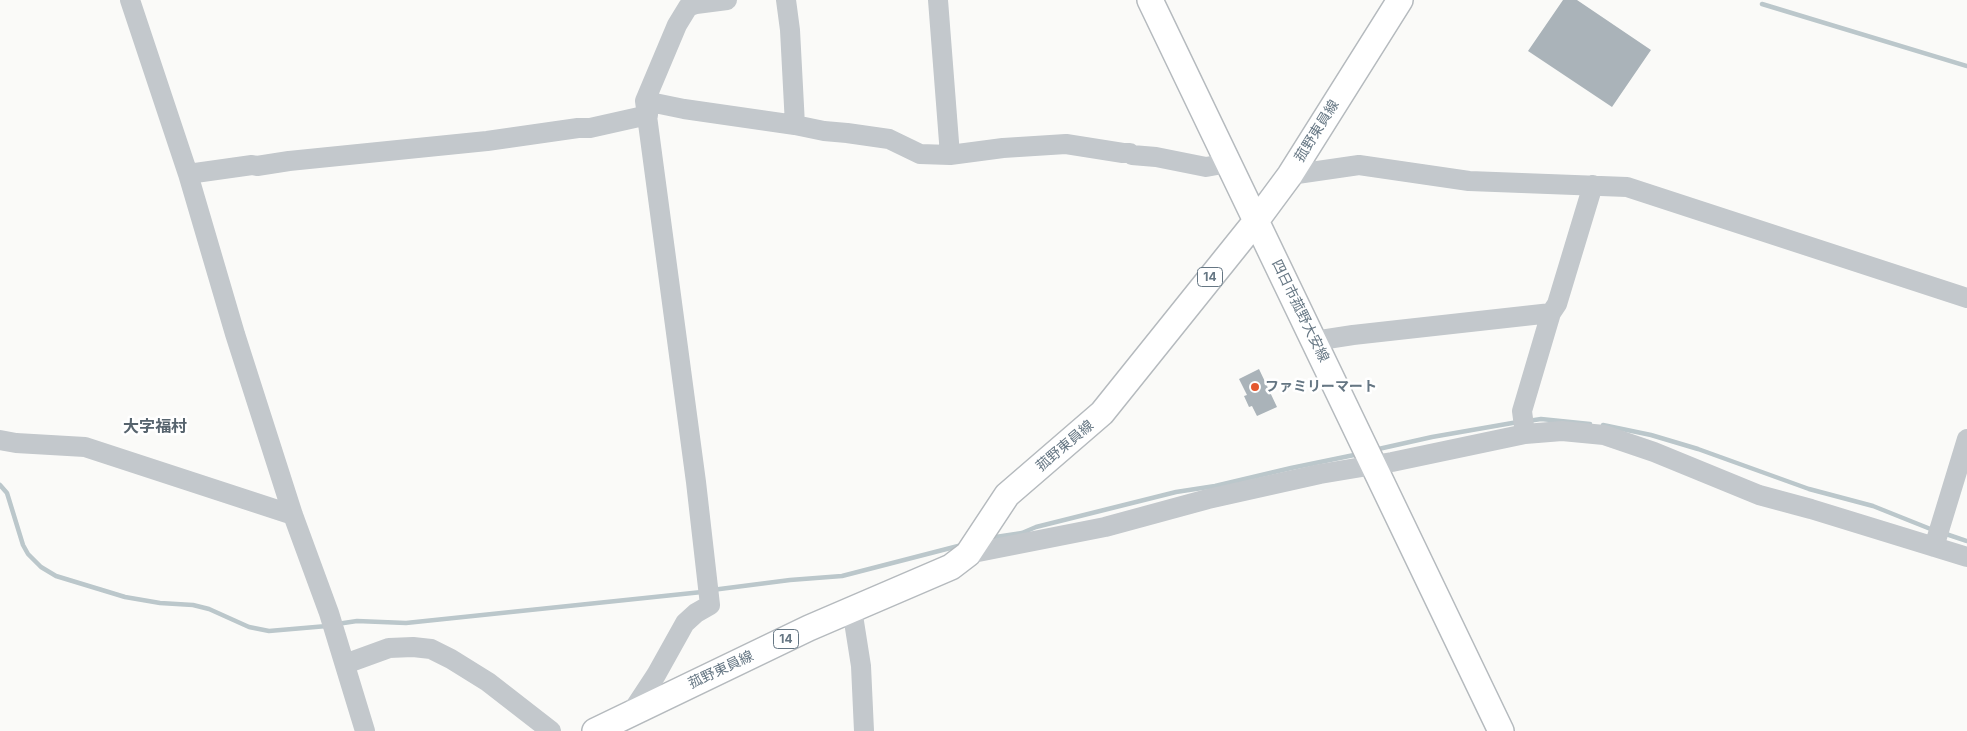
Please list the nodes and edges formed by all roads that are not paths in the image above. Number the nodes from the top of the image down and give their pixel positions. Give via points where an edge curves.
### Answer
1 (130, 0) edge
2 (727, 0) edge
3 (786, 0) edge
4 (938, 0) edge
5 (1150, 0) edge
6 (1400, 0) edge
7 (646, 108) junction
8 (795, 125) junction
9 (950, 155) junction
10 (1228, 163) junction
11 (188, 174) junction
12 (1290, 175) junction
13 (1593, 185) junction
14 (1256, 222) junction
15 (1967, 298) edge
16 (1551, 313) junction
17 (1314, 341) junction
18 (1525, 433) junction
19 (0, 440) edge
20 (1967, 440) edge
21 (1370, 456) junction
22 (293, 515) junction
23 (1937, 537) junction
24 (976, 542) junction
25 (1967, 557) edge
26 (852, 610) junction
27 (345, 664) junction
28 (631, 713) junction
29 (365, 731) edge
30 (551, 731) edge
31 (595, 731) edge
32 (864, 731) edge
33 (1501, 731) edge

1 - 11 street
2 - 7 street via 688,6 677,25
3 - 8 street
4 - 9 street
5 - 10 main road, 四日市菰野大安線
6 - 12 main road, 菰野東員線 / 14
7 - 8 street
7 - 11 street via 590,128
7 - 28 street via 710,605 685,623
8 - 9 street via 889,140 920,154
9 - 10 street via 1066,144 1206,167
10 - 14 main road, 四日市菰野大安線
11 - 22 street
12 - 13 street via 1358,165 1469,181
12 - 14 main road, 菰野東員線 / 14
13 - 15 street via 1627,186 1654,194
13 - 16 street via 1558,304
14 - 17 main road, 四日市菰野大安線
14 - 24 main road, 菰野東員線 / 14 via 1102,413 1007,495
16 - 17 street
16 - 18 street via 1522,411
17 - 21 main road, 四日市菰野大安線
18 - 21 street
18 - 23 street via 1562,431 1604,435 1759,495
19 - 22 street via 85,447
20 - 23 street
21 - 24 street via 1278,484 1105,527
21 - 33 main road, 四日市菰野大安線
22 - 27 street
23 - 25 street
24 - 26 main road, 菰野東員線 / 14 via 951,567
26 - 28 main road, 菰野東員線 / 14
26 - 32 street via 861,666
27 - 29 street
27 - 30 street via 390,648 431,649 488,682
28 - 31 main road, 菰野東員線 / 14

